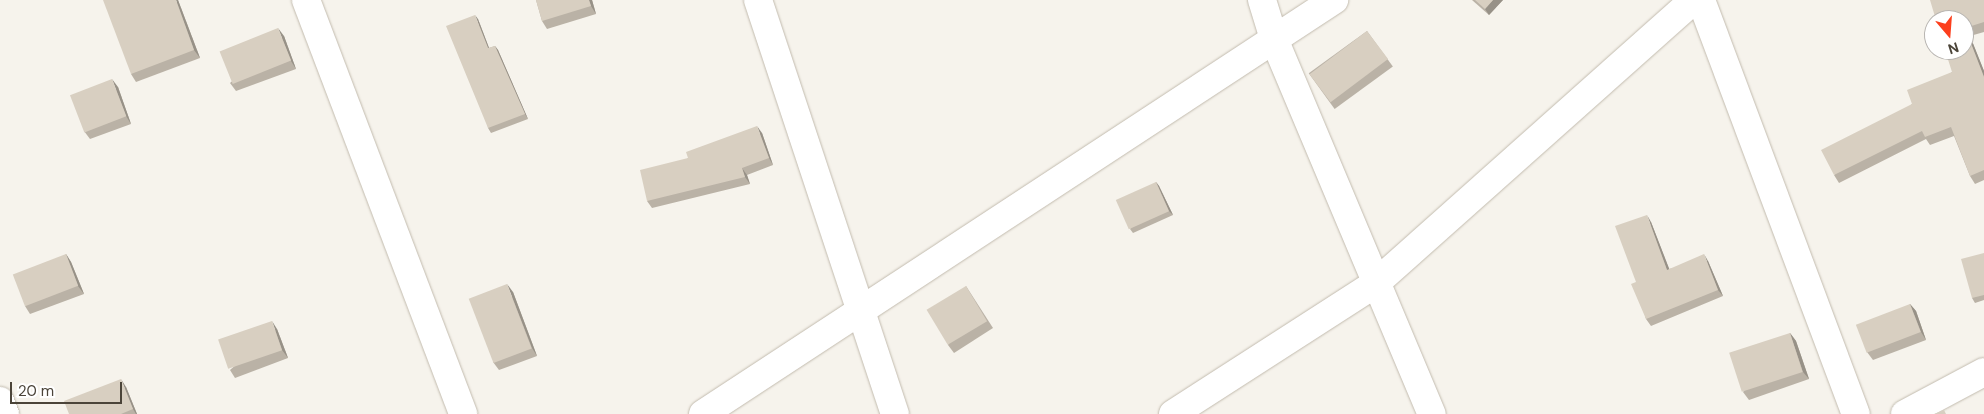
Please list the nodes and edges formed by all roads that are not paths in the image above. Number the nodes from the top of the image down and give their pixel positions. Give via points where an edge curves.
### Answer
1 (306, 0) edge
2 (758, 0) edge
3 (1262, 0) edge
4 (1334, 0) edge
5 (1694, 0) edge
6 (1701, 0) edge
7 (1274, 39) junction
8 (1376, 283) junction
9 (859, 310) junction
10 (1984, 372) edge
11 (0, 402) edge
12 (5, 414) edge
13 (463, 414) edge
14 (703, 414) edge
15 (895, 414) edge
16 (1173, 414) edge
17 (1432, 414) edge
18 (1856, 414) edge
19 (1906, 414) edge

1 - 13 street
2 - 9 street
3 - 7 street
4 - 7 street
5 - 8 street
6 - 18 street
7 - 8 street
7 - 9 street
8 - 16 street
8 - 17 street
9 - 14 street
9 - 15 street
10 - 19 street
11 - 12 street

